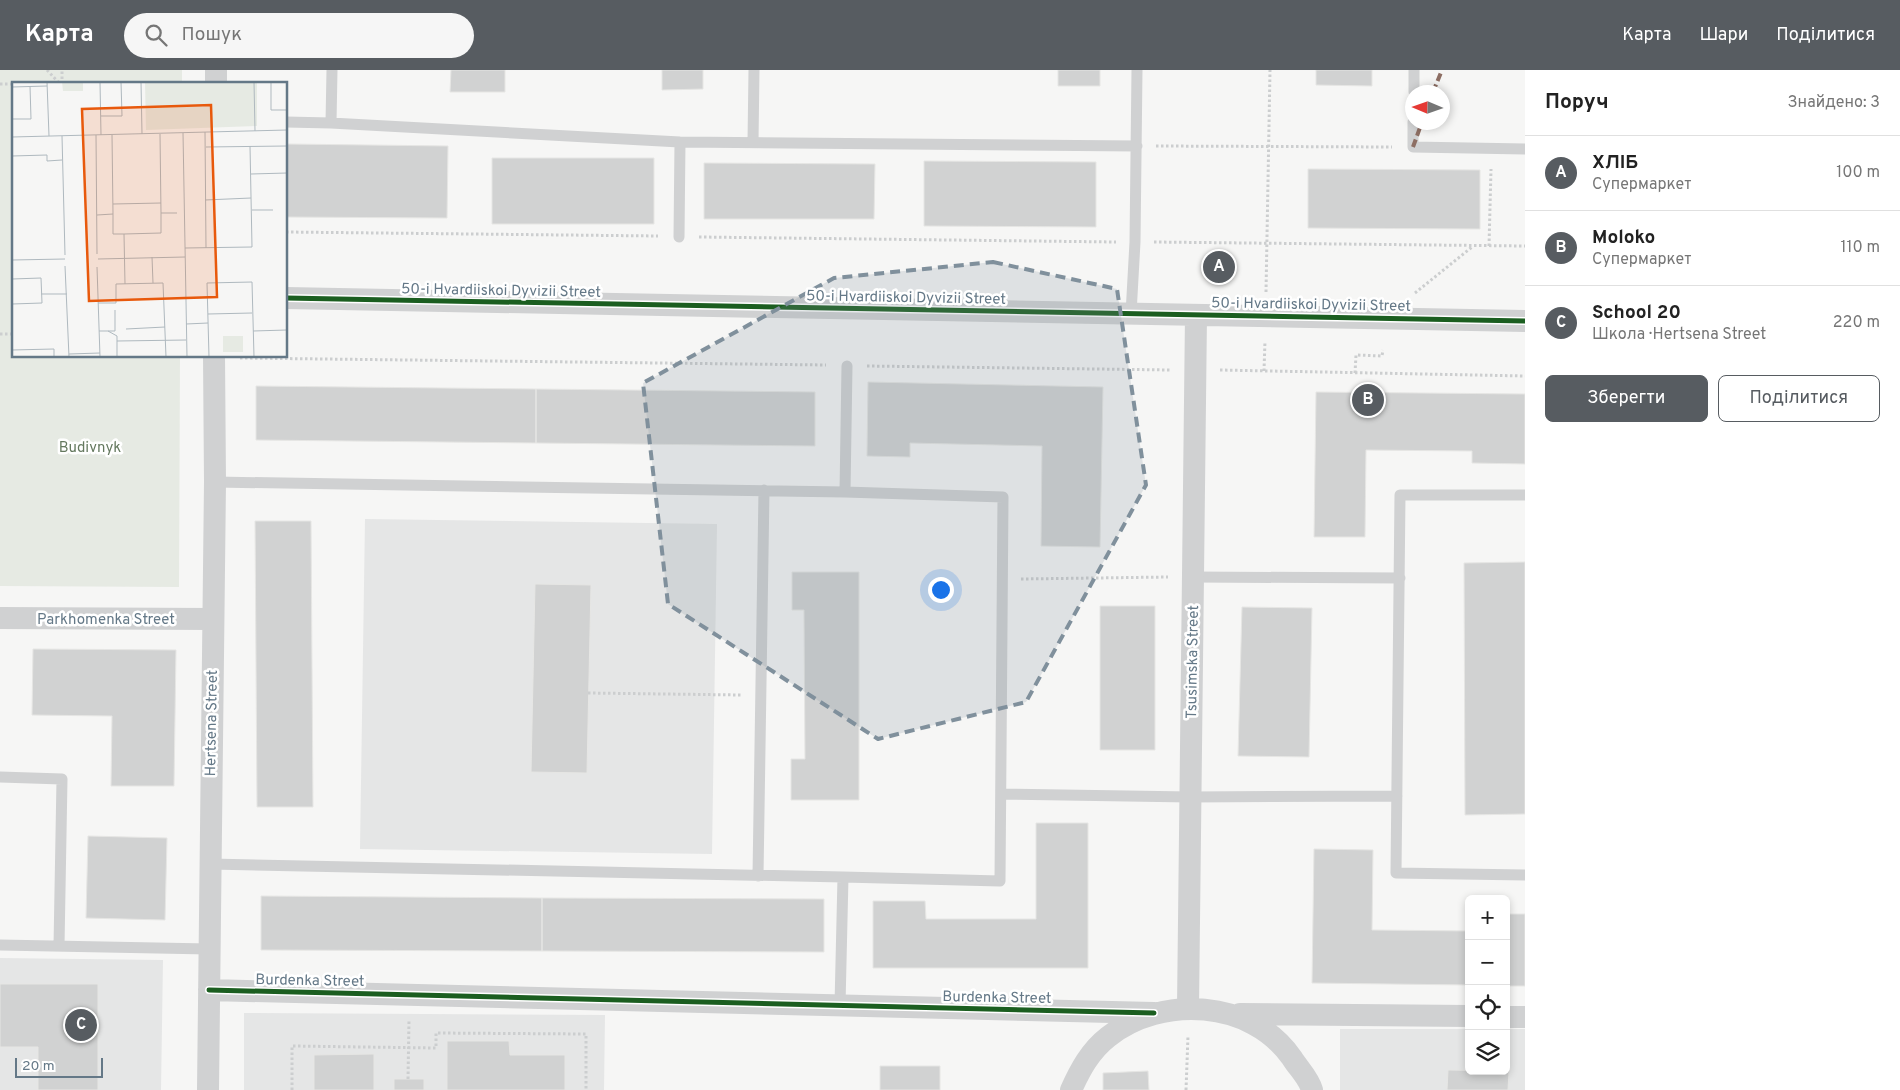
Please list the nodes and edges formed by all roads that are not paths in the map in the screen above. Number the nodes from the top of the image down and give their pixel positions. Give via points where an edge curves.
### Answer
1 (332, 70) edge
2 (754, 70) edge
3 (1137, 70) edge
4 (1414, 70) edge
5 (1414, 85) edge
6 (288, 122) edge
7 (330, 123) junction
8 (1413, 130) edge
9 (680, 142) junction
10 (753, 142) junction
11 (1137, 146) junction
12 (1525, 149) edge
13 (679, 237) road end
14 (288, 298) edge
15 (1131, 314) junction
16 (1196, 315) junction
17 (1525, 321) edge
18 (214, 358) edge
19 (848, 366) dead end
20 (215, 482) junction
21 (764, 490) junction
22 (845, 492) junction
23 (1525, 495) edge
24 (1193, 577) junction
25 (1400, 578) junction
26 (0, 618) edge
27 (212, 619) junction
28 (0, 777) edge
29 (1001, 794) junction
30 (1397, 796) junction
31 (1190, 797) junction
32 (210, 864) junction
33 (1525, 875) edge
34 (758, 876) junction
35 (843, 877) junction
36 (0, 944) edge
37 (59, 946) junction
38 (209, 949) junction
39 (208, 990) junction
40 (840, 1005) junction
41 (1188, 1008) junction
42 (1154, 1013) junction
43 (1231, 1014) junction
44 (1465, 1016) edge
45 (1510, 1016) edge
46 (1525, 1017) edge
47 (208, 1090) edge
48 (1071, 1090) edge
49 (1312, 1090) edge

1 - 7 lane
2 - 10 lane
3 - 11 lane
4 - 5 lane
6 - 7 lane
7 - 9 lane
8 - 12 lane via 1413,147
9 - 10 lane
9 - 13 lane
10 - 11 lane
11 - 15 lane
14 - 15 street, 50-i Hvardiiskoi Dyvizii Street
15 - 16 street, 50-i Hvardiiskoi Dyvizii Street
16 - 17 street, 50-i Hvardiiskoi Dyvizii Street
16 - 24 street, Tsusimska Street
18 - 20 street, Hertsena Street
19 - 22 lane
20 - 21 lane
20 - 27 street, Hertsena Street
21 - 22 lane
21 - 34 lane
22 - 29 lane via 1003,497
23 - 25 lane via 1400,495
24 - 25 lane
24 - 31 street, Tsusimska Street
25 - 30 lane
26 - 27 street, Parkhomenka Street
27 - 32 street, Hertsena Street
28 - 37 lane via 62,779
29 - 31 lane
29 - 35 lane via 1000,881
30 - 31 lane
30 - 33 lane via 1396,873
31 - 41 street, Tsusimska Street
32 - 34 lane
32 - 38 street, Hertsena Street
34 - 35 lane
35 - 40 lane
36 - 37 lane
37 - 38 lane
38 - 39 street, Hertsena Street
39 - 40 street, Burdenka Street
39 - 47 street, Hertsena Street
40 - 42 street, Burdenka Street
41 - 42 street
41 - 43 street
42 - 48 street via 1127,1024 1106,1038 1083,1064
43 - 44 street
43 - 49 street via 1260,1028 1284,1048
45 - 46 street

